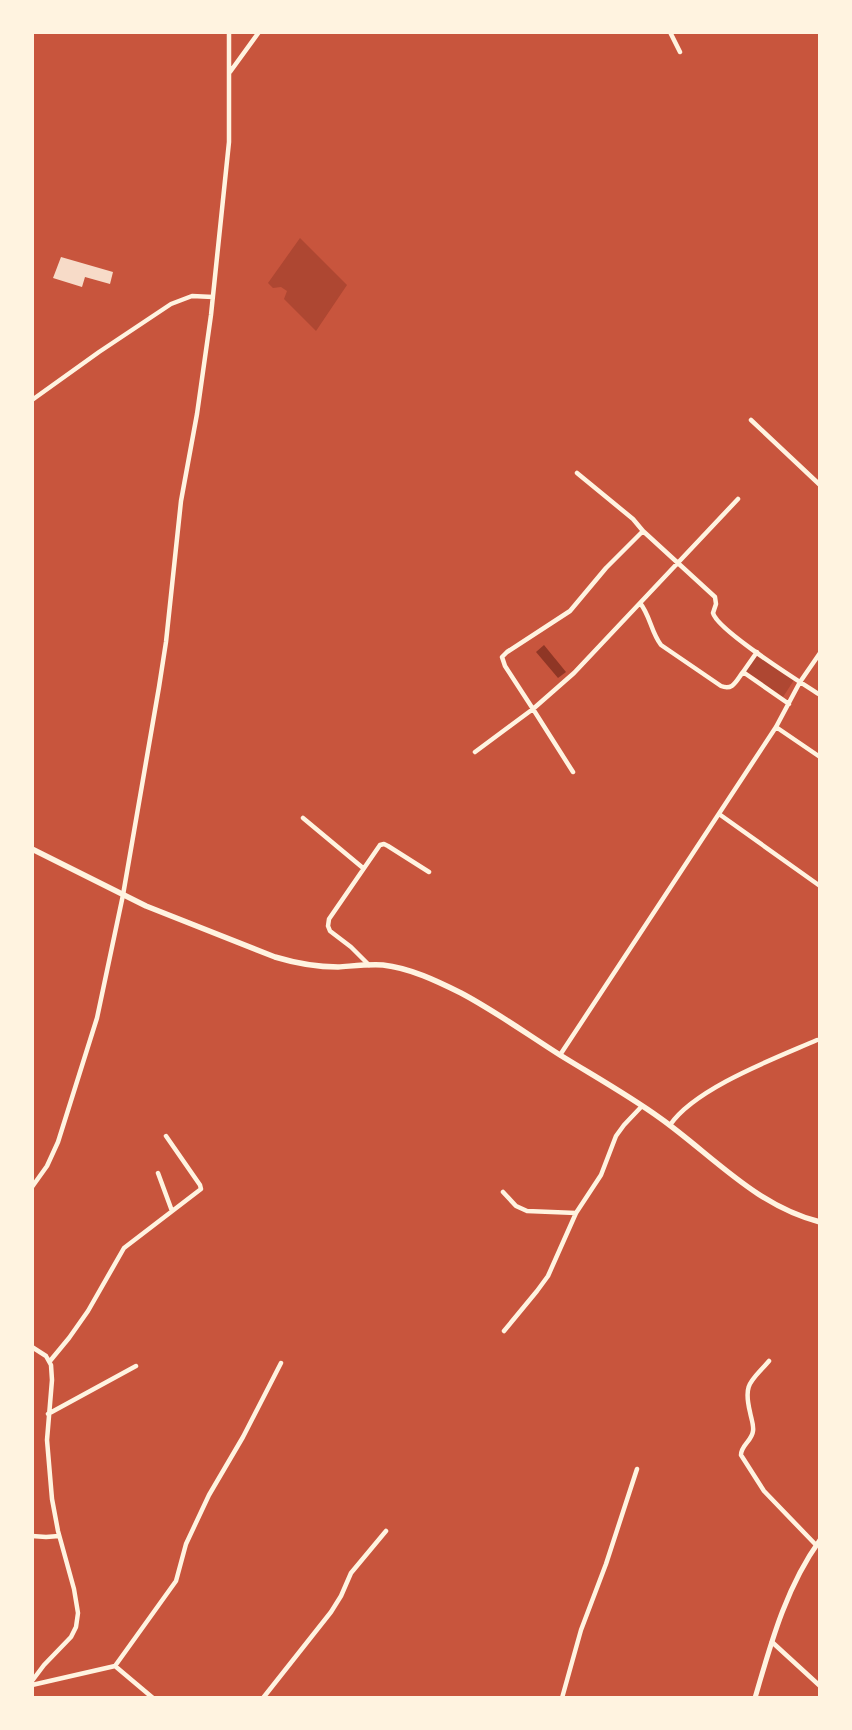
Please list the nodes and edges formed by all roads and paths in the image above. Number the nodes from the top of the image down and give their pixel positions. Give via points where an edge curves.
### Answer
1 (229, 32) edge
2 (259, 32) edge
3 (670, 32) edge
4 (680, 52) dead end
5 (230, 72) junction
6 (213, 297) junction
7 (32, 400) edge
8 (751, 420) dead end
9 (577, 473) dead end
10 (820, 485) edge
11 (738, 499) dead end
12 (643, 531) junction
13 (677, 563) junction
14 (640, 603) junction
15 (757, 652) junction
16 (820, 653) edge
17 (743, 672) junction
18 (800, 682) junction
19 (820, 695) edge
20 (789, 704) junction
21 (533, 709) junction
22 (776, 727) junction
23 (475, 752) dead end
24 (820, 757) edge
25 (573, 772) dead end
26 (718, 814) junction
27 (302, 818) dead end
28 (32, 849) edge
29 (363, 868) junction
30 (429, 872) dead end
31 (820, 886) edge
32 (123, 895) junction
33 (370, 965) junction
34 (817, 1040) dead end
35 (560, 1055) junction
36 (642, 1106) junction
37 (670, 1125) junction
38 (166, 1136) dead end
39 (158, 1173) dead end
40 (32, 1187) edge
41 (503, 1192) dead end
42 (172, 1211) junction
43 (576, 1213) junction
44 (820, 1222) edge
45 (504, 1331) dead end
46 (32, 1347) edge
47 (50, 1360) junction
48 (769, 1361) dead end
49 (281, 1363) dead end
50 (136, 1366) dead end
51 (48, 1414) junction
52 (637, 1469) dead end
53 (386, 1531) dead end
54 (32, 1536) edge
55 (59, 1536) junction
56 (818, 1542) edge
57 (772, 1642) junction
58 (114, 1666) junction
59 (32, 1680) edge
60 (32, 1685) edge
61 (820, 1686) edge
62 (153, 1698) edge
63 (263, 1698) edge
64 (562, 1698) edge
65 (755, 1698) edge

1 - 5 street
2 - 5 street
3 - 4 street
5 - 6 street via 229,142
6 - 7 street via 192,296 171,304
6 - 32 street via 180,509 163,662
8 - 10 street
9 - 12 street
11 - 13 street
12 - 13 street
12 - 21 street via 606,568 570,612 504,654 504,664
13 - 14 street
13 - 15 street via 715,597 712,613 716,620
14 - 17 street via 661,645 721,686 732,687
14 - 21 street via 578,669
15 - 17 street
15 - 18 street
16 - 18 street
17 - 20 street
18 - 19 street
18 - 20 street
20 - 22 street
21 - 23 street
21 - 25 street
22 - 24 street
22 - 26 street
26 - 31 street
26 - 35 street
27 - 29 street
28 - 32 main road
29 - 30 street via 382,844
29 - 33 street via 328,923 330,931
32 - 33 main road via 287,961 324,966
32 - 40 street via 90,1042 58,1142 44,1172
33 - 35 main road via 400,969 448,986
34 - 37 street via 708,1092
35 - 36 main road
36 - 37 main road
36 - 43 street via 619,1131 599,1179
37 - 44 main road via 766,1200 790,1213
38 - 42 street via 201,1188
39 - 42 street
41 - 43 street via 516,1206 527,1211
42 - 47 street via 124,1248 91,1305
43 - 45 street via 545,1280
46 - 47 street
47 - 51 street via 52,1377
48 - 56 street via 749,1383 747,1397 753,1430 741,1455 762,1489
49 - 58 street via 209,1495 186,1544 176,1581
50 - 51 street
51 - 55 street via 49,1473
52 - 64 street via 580,1630
53 - 63 street via 351,1573 331,1612
54 - 55 street
55 - 59 street via 75,1592 77,1624 66,1643
56 - 57 street via 792,1586
57 - 61 street
57 - 65 street
58 - 60 street
58 - 62 street

